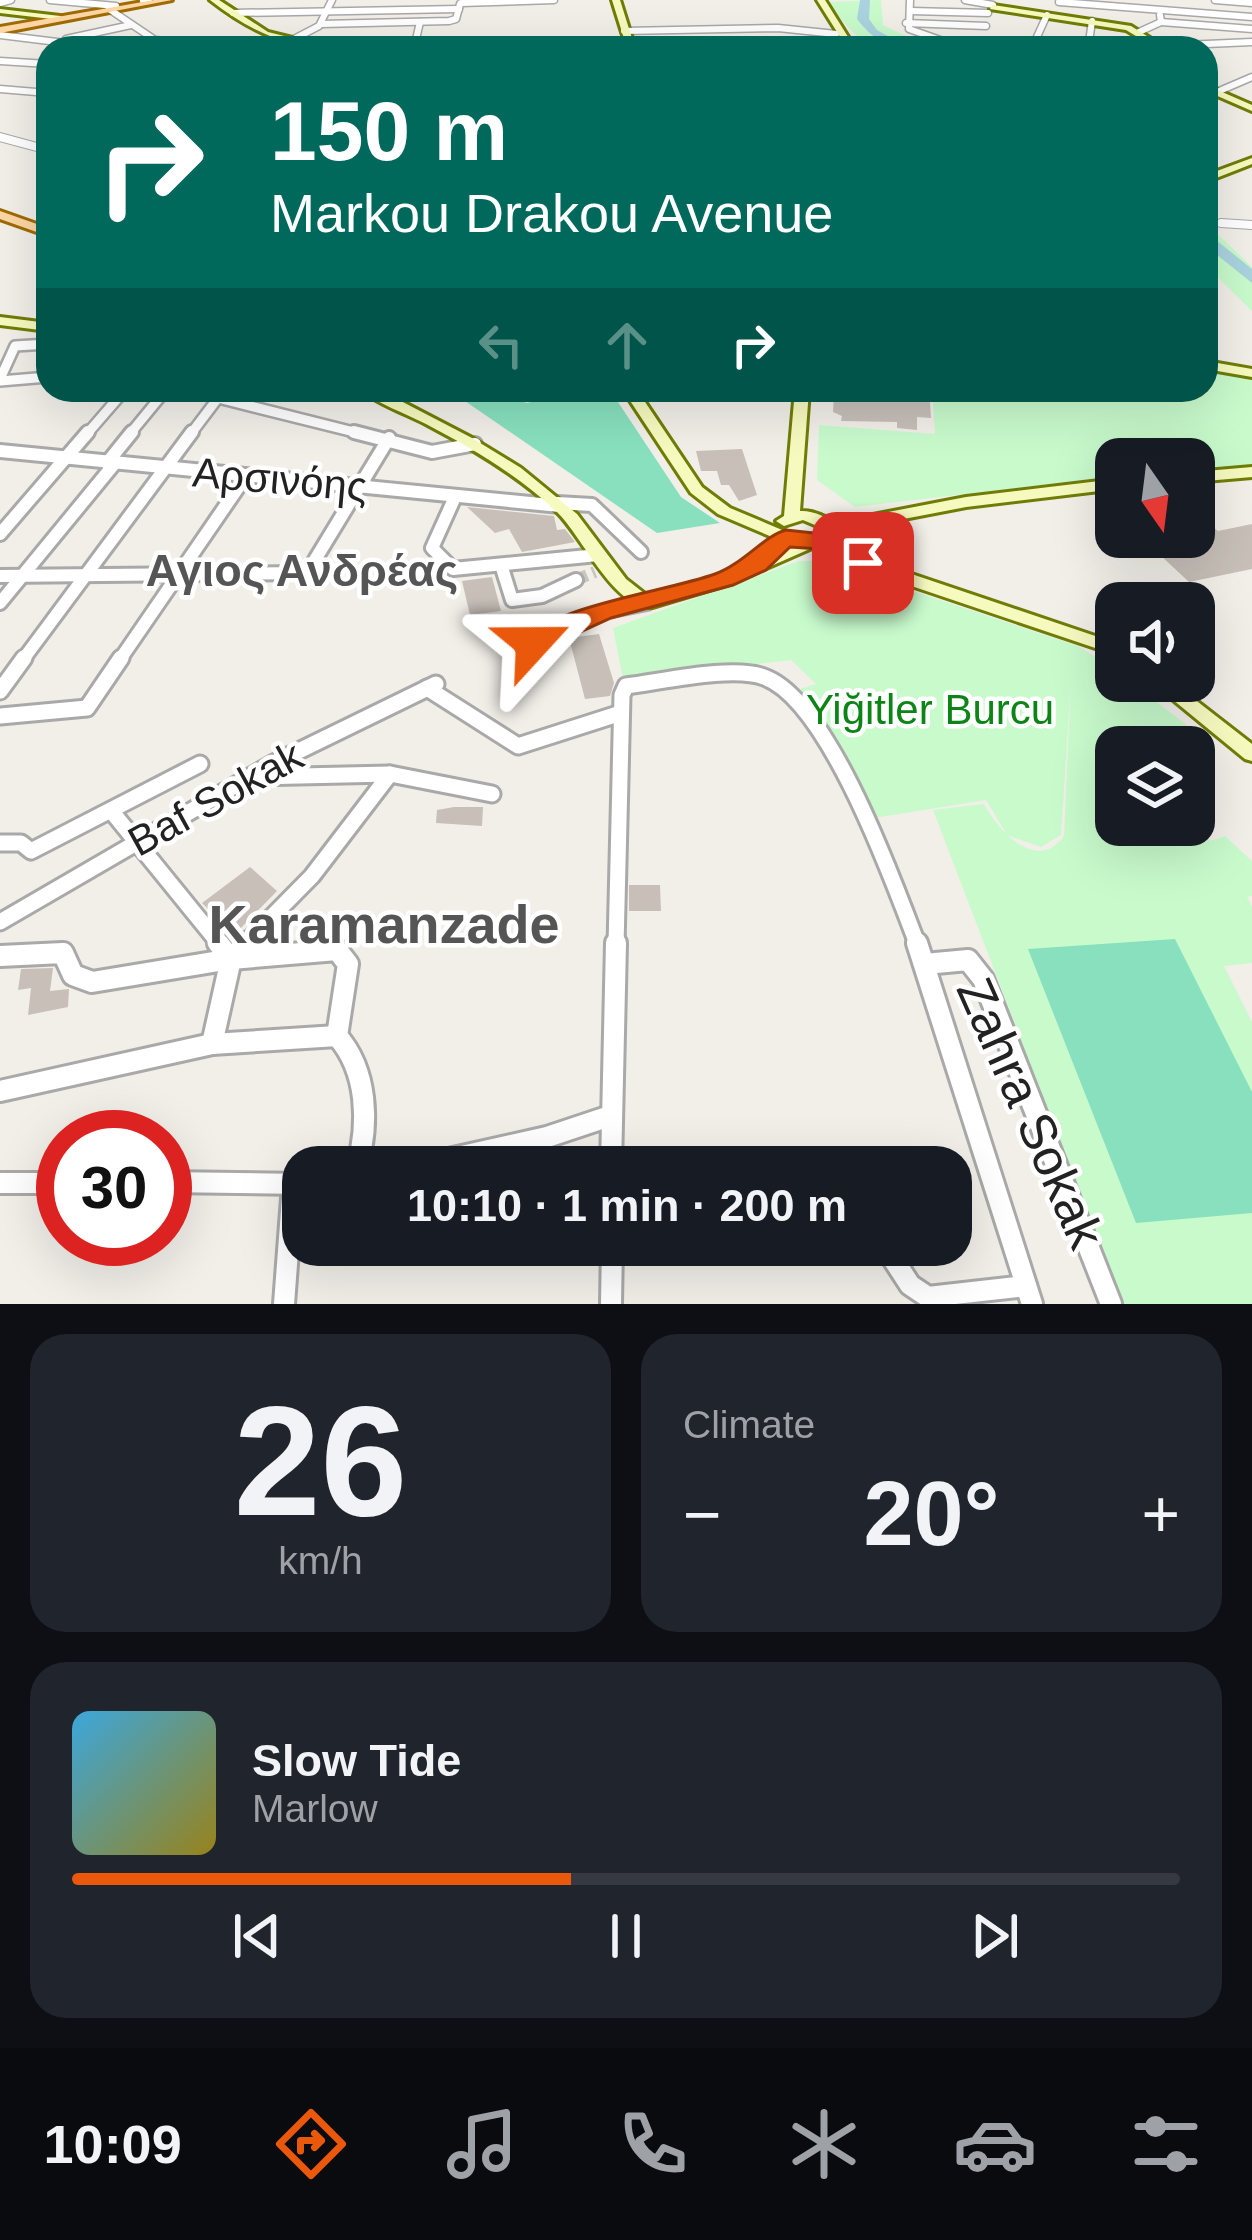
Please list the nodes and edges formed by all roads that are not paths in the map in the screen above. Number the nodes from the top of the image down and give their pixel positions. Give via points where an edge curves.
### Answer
1 (11, 0) edge
2 (50, 0) edge
3 (148, 0) edge
4 (168, 0) edge
5 (218, 0) edge
6 (332, 0) edge
7 (392, 0) edge
8 (554, 0) edge
9 (611, 0) edge
10 (818, 0) edge
11 (910, 0) edge
12 (965, 0) edge
13 (1215, 0) edge
14 (1059, 1) edge
15 (1252, 3) edge
16 (460, 4) edge
17 (996, 6) edge
18 (0, 7) edge
19 (112, 8) junction
20 (389, 9) junction
21 (326, 10) junction
22 (911, 10) junction
23 (1160, 10) junction
24 (236, 13) junction
25 (1050, 14) junction
26 (58, 17) junction
27 (1252, 17) edge
28 (1092, 21) junction
29 (420, 22) junction
30 (906, 22) junction
31 (1161, 22) junction
32 (321, 24) junction
33 (131, 25) junction
34 (986, 26) junction
35 (623, 28) junction
36 (1252, 29) edge
37 (0, 31) edge
38 (834, 31) junction
39 (1139, 32) junction
40 (79, 36) edge
41 (149, 36) edge
42 (280, 36) edge
43 (297, 36) edge
44 (417, 36) edge
45 (626, 36) edge
46 (838, 36) edge
47 (840, 36) edge
48 (930, 36) edge
49 (986, 36) edge
50 (1038, 36) edge
51 (1088, 36) edge
52 (1145, 36) edge
53 (36, 39) edge
54 (1252, 42) edge
55 (1218, 44) edge
56 (0, 61) edge
57 (36, 63) edge
58 (1252, 77) edge
59 (36, 85) edge
60 (1218, 88) edge
61 (0, 89) edge
62 (26, 91) junction
63 (36, 92) edge
64 (1218, 93) edge
65 (1252, 108) edge
66 (0, 137) edge
67 (36, 147) edge
68 (1252, 161) edge
69 (1218, 174) edge
70 (0, 212) edge
71 (1221, 223) dead end
72 (36, 224) edge
73 (1252, 225) edge
74 (0, 321) edge
75 (36, 326) edge
76 (36, 345) edge
77 (1218, 367) edge
78 (1252, 373) edge
79 (36, 377) edge
80 (0, 380) edge
81 (115, 402) edge
82 (157, 402) edge
83 (215, 402) edge
84 (252, 402) edge
85 (391, 402) edge
86 (638, 402) edge
87 (801, 402) edge
88 (389, 438) junction
89 (475, 444) junction
90 (0, 451) edge
91 (67, 457) junction
92 (111, 463) junction
93 (164, 468) junction
94 (246, 476) junction
95 (1248, 476) edge
96 (1215, 477) edge
97 (796, 479) junction
98 (360, 487) junction
99 (1095, 487) edge
100 (455, 497) junction
101 (559, 504) junction
102 (816, 517) junction
103 (786, 528) junction
104 (0, 534) edge
105 (821, 540) junction
106 (641, 552) dead end
107 (599, 564) junction
108 (758, 564) junction
109 (502, 568) junction
110 (179, 572) junction
111 (85, 574) junction
112 (0, 575) edge
113 (24, 575) junction
114 (576, 580) tunnel mouth
115 (0, 603) edge
116 (647, 603) junction
117 (1095, 642) edge
118 (533, 643) dead end
119 (0, 691) edge
120 (1186, 702) edge
121 (621, 712) junction
122 (0, 716) edge
123 (1252, 754) edge
124 (200, 764) dead end
125 (391, 774) junction
126 (249, 778) junction
127 (492, 794) dead end
128 (113, 812) junction
129 (138, 840) junction
130 (0, 843) edge
131 (1, 921) edge
132 (0, 956) edge
133 (231, 959) junction
134 (925, 964) junction
135 (337, 1036) junction
136 (212, 1044) junction
137 (0, 1091) edge
138 (610, 1116) junction
139 (357, 1146) edge
140 (507, 1146) edge
141 (611, 1146) edge
142 (0, 1183) edge
143 (36, 1183) edge
144 (192, 1183) edge
145 (282, 1185) edge
146 (288, 1266) edge
147 (612, 1266) edge
148 (898, 1266) edge
149 (1029, 1295) edge
150 (284, 1304) edge
151 (611, 1304) edge
152 (1111, 1304) edge

1 - 18 street
2 - 19 street
3 - 19 main road
4 - 19 main road
5 - 24 main road
6 - 21 street
7 - 20 street
8 - 16 street
9 - 35 main road
10 - 38 main road
10 - 47 main road
11 - 22 street
12 - 17 street
13 - 15 street
14 - 23 street
14 - 25 street
16 - 20 street
16 - 29 street via 452,21
17 - 22 street
17 - 25 main road
17 - 34 street
18 - 26 main road
19 - 26 main road
19 - 33 street
20 - 21 street
21 - 24 street
21 - 32 street
22 - 30 street
23 - 27 street
23 - 31 street
24 - 42 main road
25 - 28 main road
25 - 50 street
26 - 37 main road
28 - 39 main road
28 - 51 street
29 - 32 street
29 - 44 street
30 - 34 street
30 - 48 street
31 - 36 street
31 - 39 street
32 - 43 street
33 - 40 street
33 - 41 street
34 - 49 street
35 - 38 street
35 - 45 main road
37 - 53 street
38 - 46 main road
39 - 52 main road
54 - 55 street
56 - 57 street
58 - 60 street
59 - 62 street
61 - 62 street
62 - 63 street
64 - 65 main road
66 - 67 street
68 - 69 main road
70 - 72 main road
71 - 73 street
74 - 75 main road
76 - 80 street via 15,346
77 - 78 main road
79 - 80 street
81 - 91 street
82 - 92 street
83 - 93 street
84 - 88 street
85 - 89 main road
86 - 103 main road via 696,490 724,511
87 - 97 main road
88 - 89 street via 441,453
88 - 98 street
89 - 101 main road
90 - 91 street, Αρσινόης
91 - 92 street, Αρσινόης
91 - 104 street
92 - 93 street, Αρσινόης
92 - 113 street
93 - 94 street, Αρσινόης
93 - 111 street
94 - 98 street, Αρσινόης
94 - 110 street
95 - 96 main road
97 - 102 main road
97 - 103 main road
98 - 100 street, Αρσινόης
98 - 110 street via 307,573
99 - 105 main road via 852,524
100 - 101 street, Αρσινόης
100 - 109 street via 432,548 443,565
101 - 106 street, Αρσινόης via 592,505
101 - 107 main road
102 - 103 main road
102 - 105 main road via 830,525
103 - 105 main road
103 - 108 main road
105 - 108 main road
105 - 117 main road via 848,557
107 - 109 street
107 - 116 main road
108 - 116 main road
109 - 114 street via 512,600
110 - 111 street
110 - 122 street via 87,708
111 - 113 street
111 - 119 street
112 - 113 street
113 - 115 street
116 - 118 street via 602,612
120 - 123 main road
121 - 126 street, Baf Sokak via 518,746 431,686
121 - 134 street via 626,686 759,675 790,692 832,744
121 - 138 street
124 - 128 street
125 - 126 street
125 - 127 street
125 - 133 street via 312,876
126 - 129 street, Baf Sokak
128 - 129 street
128 - 130 street via 31,850
129 - 131 street, Baf Sokak
129 - 133 street
132 - 133 street via 63,953 74,975 92,982
133 - 135 street via 325,949 345,955
133 - 136 street
134 - 149 street
134 - 152 street, Zahra Sokak via 968,960 983,979
135 - 136 street
135 - 139 street via 356,1063
136 - 137 street
138 - 140 street
138 - 141 street
142 - 143 street
144 - 145 street
146 - 150 street
147 - 151 street
148 - 149 street via 928,1297

